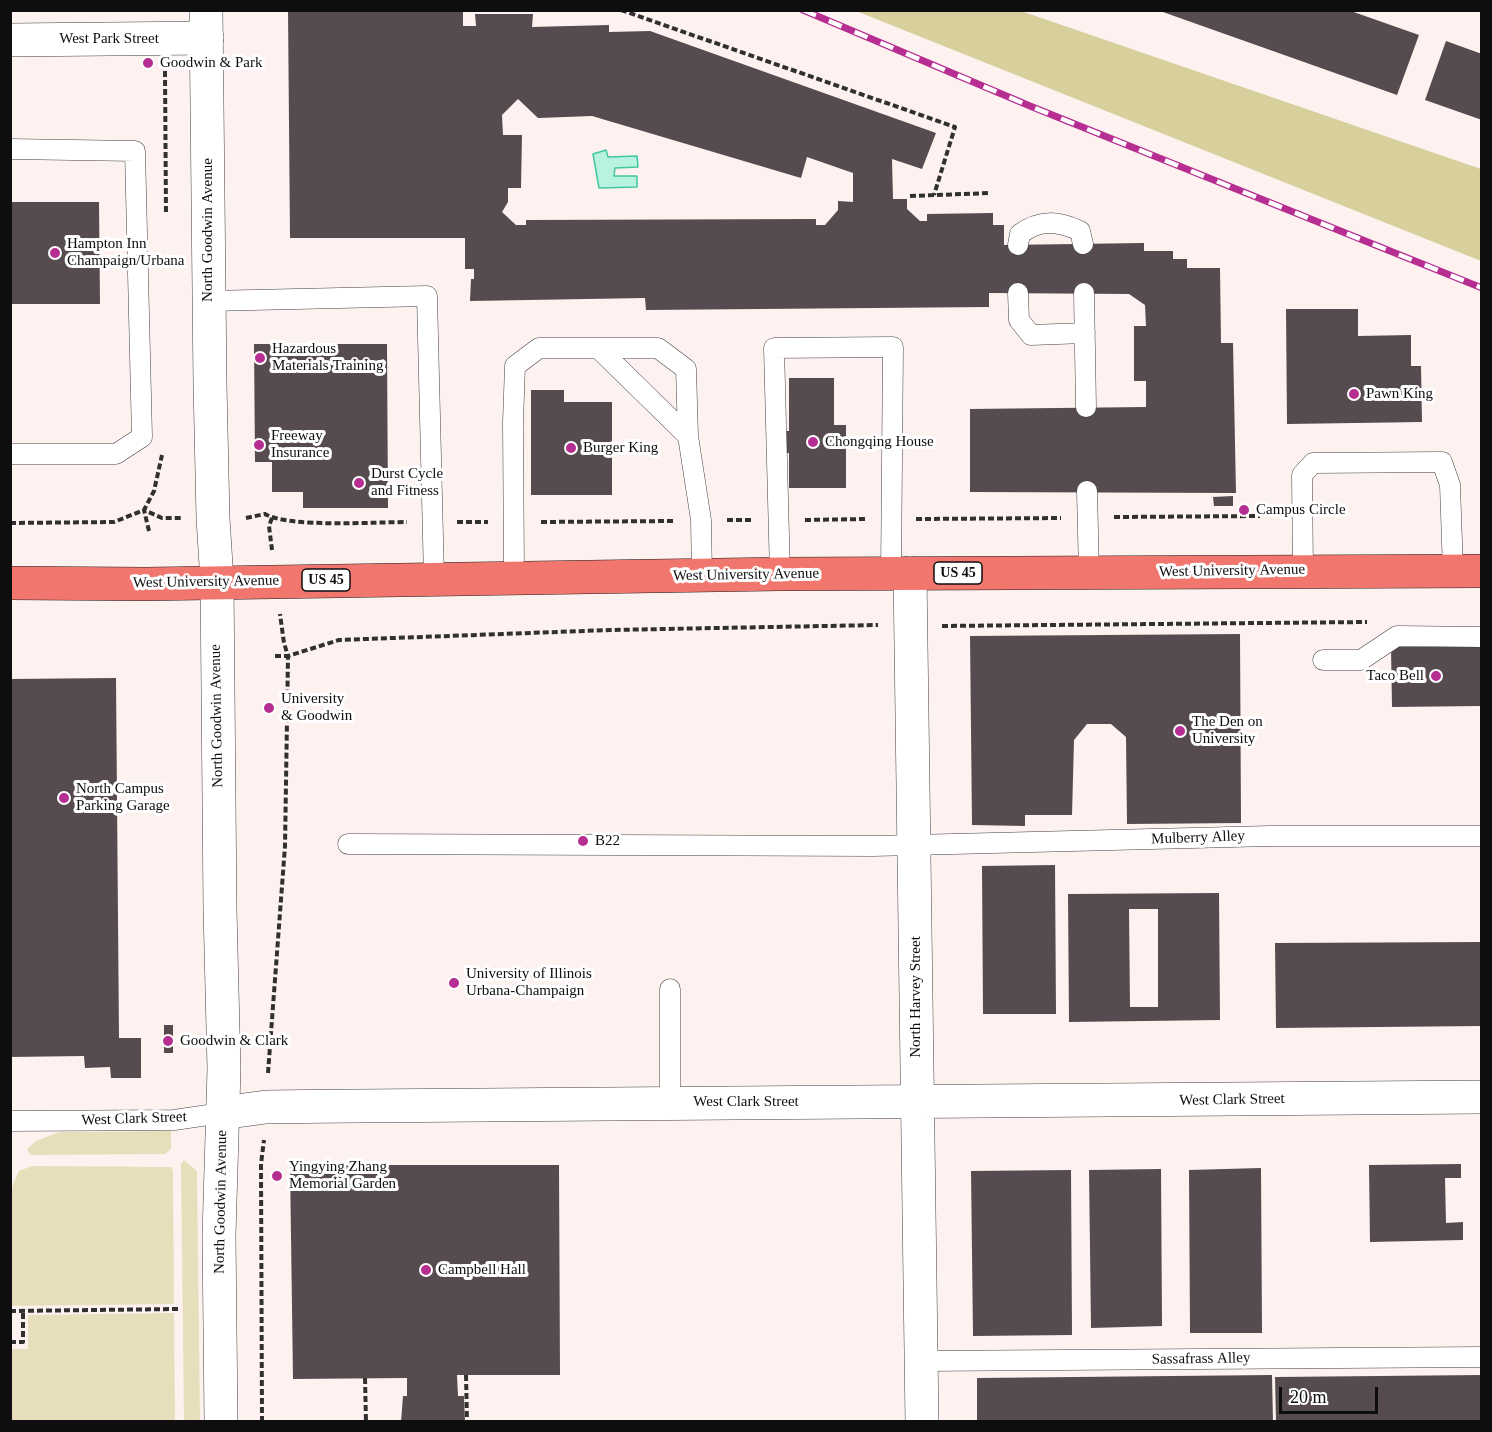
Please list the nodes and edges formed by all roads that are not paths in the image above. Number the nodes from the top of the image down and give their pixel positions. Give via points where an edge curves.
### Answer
1 (206, 24) edge
2 (10, 40) edge
3 (10, 149) edge
4 (1083, 244) dead end
5 (1018, 245) dead end
6 (1018, 293) dead end
7 (1084, 293) dead end
8 (209, 301) junction
9 (1085, 333) junction
10 (598, 349) junction
11 (1086, 407) dead end
12 (688, 436) junction
13 (10, 454) edge
14 (1088, 491) dead end
15 (1303, 571) junction
16 (1467, 571) edge
17 (1089, 573) junction
18 (780, 574) junction
19 (900, 574) junction
20 (702, 576) junction
21 (434, 578) junction
22 (514, 578) junction
23 (217, 582) junction
24 (10, 583) edge
25 (1482, 637) edge
26 (1323, 660) dead end
27 (1482, 836) edge
28 (348, 844) dead end
29 (914, 846) junction
30 (670, 989) dead end
31 (1482, 1097) edge
32 (670, 1102) junction
33 (917, 1102) junction
34 (222, 1113) junction
35 (10, 1121) edge
36 (1482, 1357) edge
37 (921, 1362) junction
38 (221, 1422) edge
39 (922, 1422) edge

1 - 2 street, West Park Street
1 - 8 street, North Goodwin Avenue
3 - 13 lane via 135,151 142,437 116,454
4 - 5 lane via 1080,231 1066,224 1048,223 1031,226 1020,234
6 - 9 lane via 1019,320 1031,335
7 - 9 lane
8 - 21 lane via 427,296
8 - 23 street, North Goodwin Avenue
9 - 11 lane
10 - 12 lane
10 - 12 lane via 658,348 686,369
10 - 22 lane via 538,348 515,366
12 - 20 lane via 701,520
14 - 17 lane
15 - 16 main road, West University Avenue / US 45
15 - 16 lane via 1302,476 1313,463 1442,462
15 - 17 main road, West University Avenue / US 45
17 - 19 main road, West University Avenue / US 45
18 - 19 main road, West University Avenue / US 45
18 - 19 lane via 774,348 893,347
18 - 20 main road, West University Avenue / US 45
19 - 29 street, North Harvey Street
20 - 22 main road, West University Avenue / US 45
21 - 22 main road, West University Avenue / US 45
21 - 23 main road, West University Avenue / US 45
23 - 24 main road, West University Avenue / US 45
23 - 34 street, North Goodwin Avenue
25 - 26 lane via 1397,636 1361,660
27 - 29 lane, Mulberry Alley via 1271,836
28 - 29 lane, Mulberry Alley
29 - 33 street, North Harvey Street
30 - 32 lane
31 - 33 street, West Clark Street
32 - 33 street, West Clark Street
32 - 34 street, West Clark Street via 266,1107
33 - 37 street, North Harvey Street
34 - 35 lane, West Clark Street via 174,1120
34 - 38 street, North Goodwin Avenue
36 - 37 lane, Sassafrass Alley
37 - 39 street, North Harvey Street

